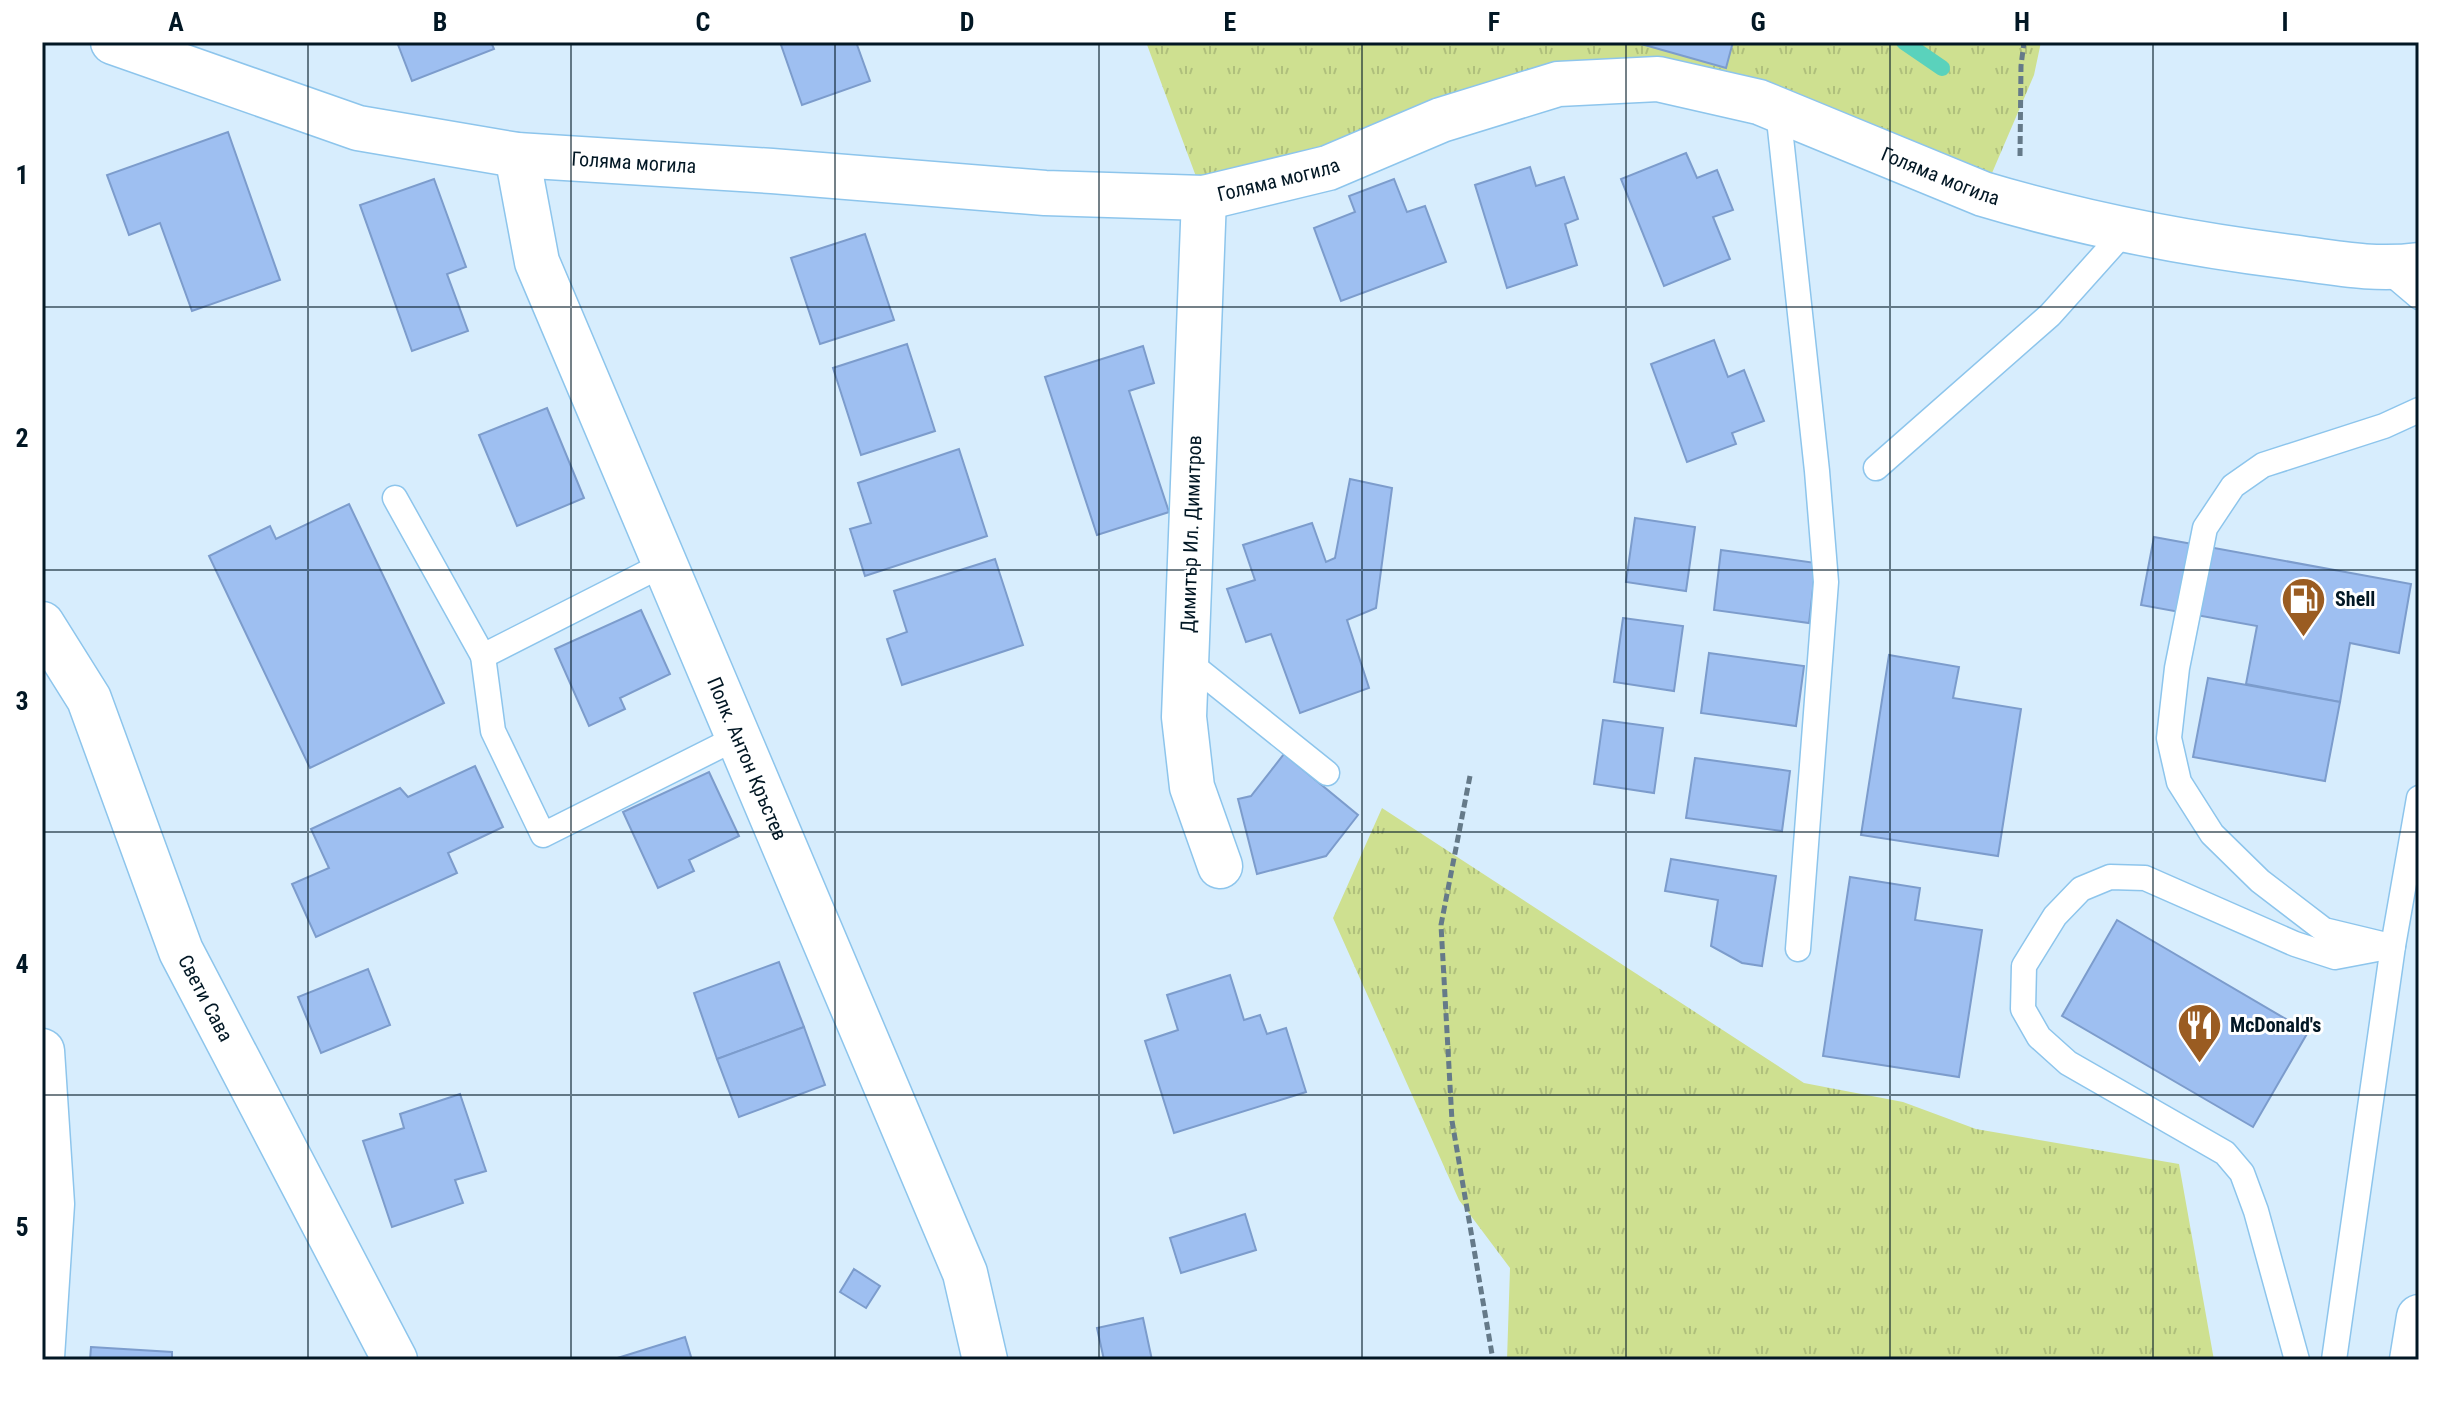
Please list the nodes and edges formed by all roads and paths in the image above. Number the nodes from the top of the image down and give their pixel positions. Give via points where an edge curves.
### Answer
1 (113, 42) edge
2 (2024, 42) edge
3 (1778, 110) junction
4 (517, 155) junction
5 (1204, 198) junction
6 (2020, 205) junction
7 (2127, 229) junction
8 (2402, 267) edge
9 (2419, 297) edge
10 (2419, 410) edge
11 (1876, 468) dead end
12 (395, 498) dead end
13 (664, 564) junction
14 (42, 624) edge
15 (483, 656) junction
16 (1186, 660) junction
17 (738, 737) junction
18 (1327, 773) dead end
19 (1470, 776) dead end
20 (2419, 798) edge
21 (1220, 866) dead end
22 (2393, 946) junction
23 (1798, 949) dead end
24 (42, 1051) edge
25 (2419, 1317) edge
26 (42, 1357) edge
27 (395, 1360) edge
28 (985, 1360) edge
29 (1493, 1360) edge
30 (2297, 1360) edge
31 (2334, 1360) edge
32 (2412, 1360) edge

1 - 4 main road, Голяма могила via 358,128
2 - 6 path
3 - 5 main road, Голяма могила via 1658,79 1558,84 1441,120 1328,168
3 - 6 main road, Голяма могила
3 - 23 lane via 1826,582
4 - 5 main road, Голяма могила via 1045,193
4 - 13 main road, Полк. Антон Кръстев via 537,262
5 - 16 main road, Димитър Ил. Димитров
6 - 7 main road, Голяма могила
7 - 8 main road, Голяма могила via 2209,247
7 - 11 lane via 2050,315
8 - 9 lane
10 - 22 lane via 2263,465 2233,486 2205,528 2169,738 2179,782 2212,834 2260,881 2324,930
12 - 15 lane
13 - 15 lane
13 - 17 main road, Полк. Антон Кръстев
14 - 27 main road, Свети Сава via 89,699 181,951
15 - 17 lane via 493,731 543,835
16 - 18 lane
16 - 21 main road, Димитър Ил. Димитров via 1184,717 1192,787
17 - 28 main road, Полк. Антон Кръстев via 965,1273
19 - 29 path via 1441,925 1452,1121
20 - 22 lane
22 - 30 lane via 2335,957 2145,878 2110,877 2081,889 2055,916 2024,966 2023,1009 2039,1037 2068,1063 2225,1153 2242,1173
22 - 31 lane
24 - 26 main road via 52,1204
25 - 32 main road

